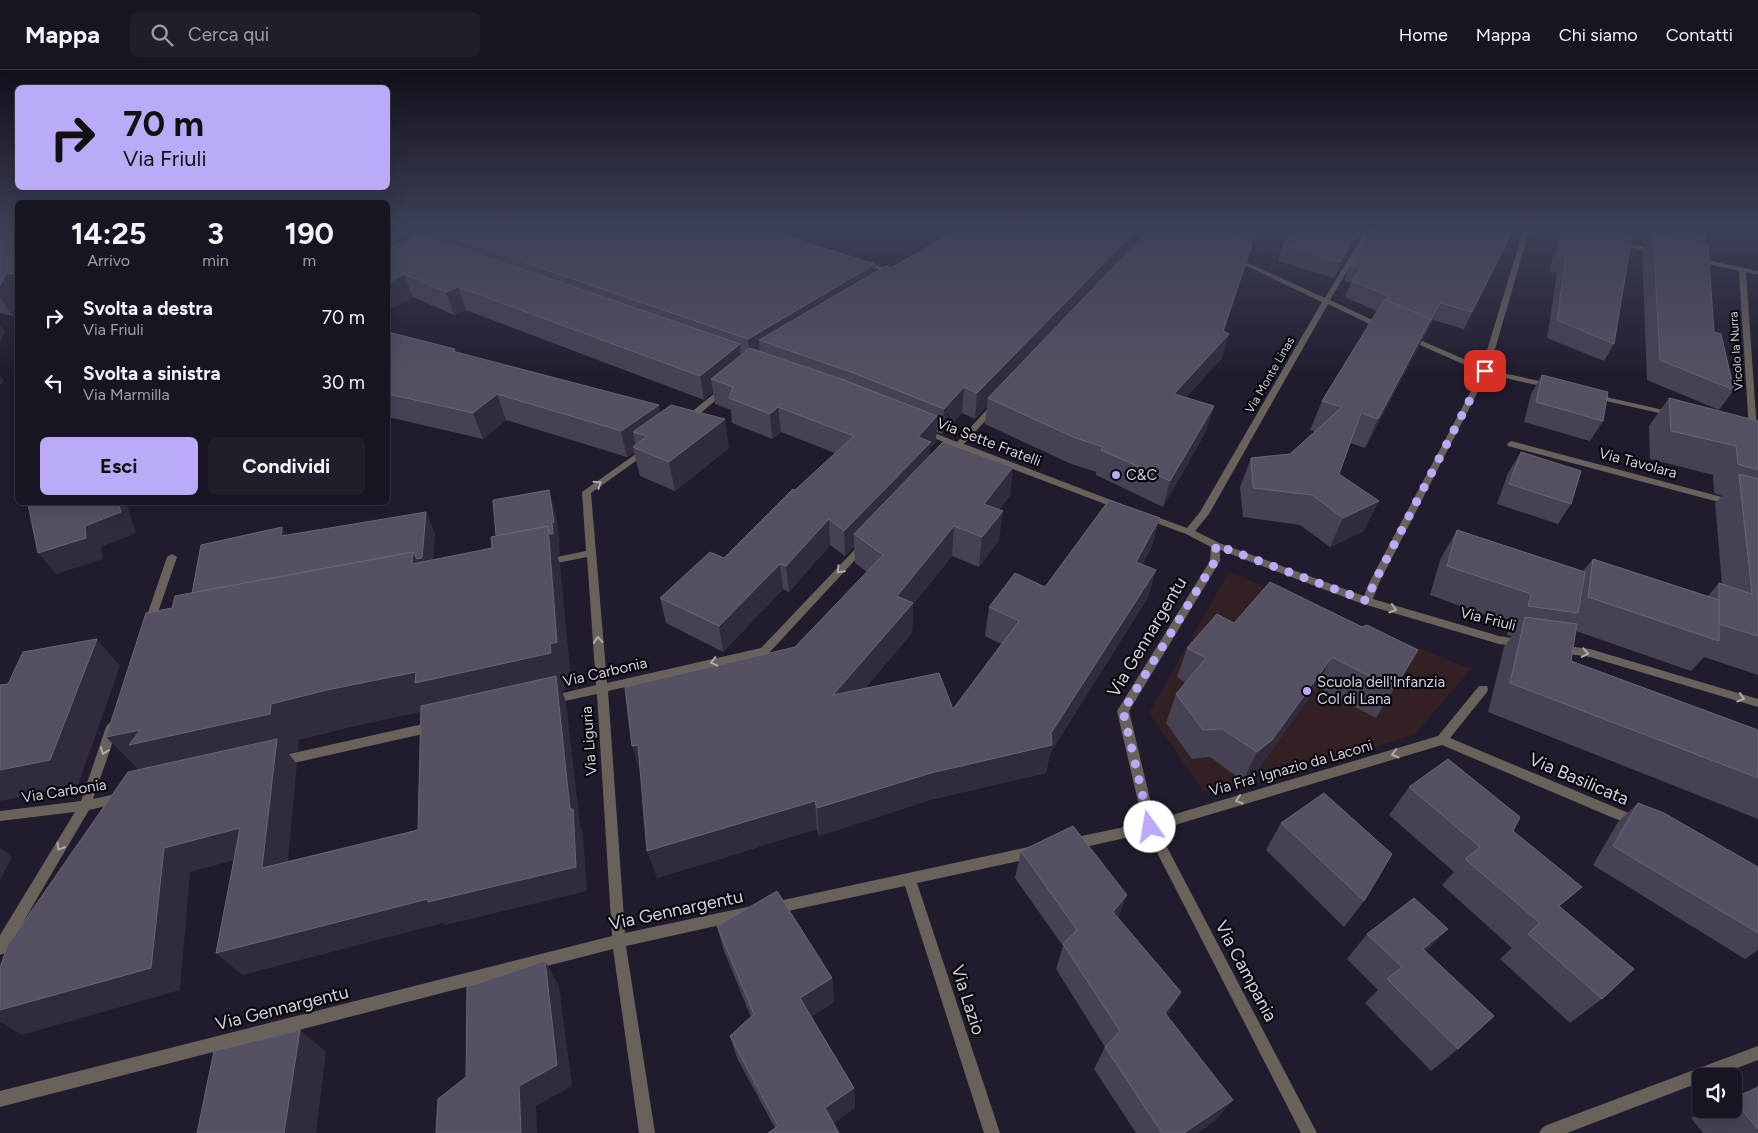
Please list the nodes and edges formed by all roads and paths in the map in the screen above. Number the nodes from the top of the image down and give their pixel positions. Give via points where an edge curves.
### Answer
1 (900, 278) edge
2 (1275, 278) edge
3 (1340, 278) edge
4 (1512, 278) edge
5 (1743, 278) edge
6 (896, 280) edge
7 (1326, 301) junction
8 (1387, 328) edge
9 (1405, 336) edge
10 (1485, 371) junction
11 (731, 384) edge
12 (1562, 388) edge
13 (1581, 393) edge
14 (1002, 399) edge
15 (1677, 415) edge
16 (684, 420) edge
17 (912, 427) edge
18 (1744, 430) edge
19 (1756, 433) edge
20 (658, 441) edge
21 (1511, 444) dead end
22 (958, 446) junction
23 (944, 460) edge
24 (1739, 504) edge
25 (1189, 532) junction
26 (871, 538) edge
27 (1216, 545) junction
28 (590, 553) junction
29 (172, 557) dead end
30 (538, 563) edge
31 (1367, 601) junction
32 (147, 630) edge
33 (602, 688) junction
34 (1483, 689) dead end
35 (535, 703) edge
36 (1758, 703) edge
37 (115, 720) edge
38 (439, 725) edge
39 (1442, 740) junction
40 (267, 764) edge
41 (133, 795) edge
42 (85, 806) junction
43 (0, 816) edge
44 (1150, 827) junction
45 (1650, 828) edge
46 (909, 878) junction
47 (618, 941) junction
48 (0, 948) edge
49 (1758, 1053) edge
50 (0, 1099) edge
51 (647, 1133) edge
52 (992, 1133) edge
53 (1309, 1133) edge
54 (1547, 1133) edge

1 - 6 street
2 - 7 street
3 - 7 street, Via Monte Linas
4 - 10 street
5 - 19 street, Vicolo la Nurra
7 - 8 street
7 - 25 street, Via Monte Linas via 1204,514
9 - 10 street
10 - 12 street
10 - 31 street
11 - 16 street
13 - 15 street
14 - 22 street
17 - 22 street, Via Sette Fratelli
18 - 19 street
28 -> 20 street, Via Liguria via 586,492
21 - 24 street, Via Tavolara
22 - 23 street
22 - 25 street, Via Sette Fratelli
25 - 27 street, Via Sette Fratelli
26 -> 33 street, Via Carbonia via 764,651
27 - 31 street, Via Friuli
27 - 44 street, Via Gennargentu via 1215,561 1123,711
28 - 30 street
33 -> 28 street, Via Liguria
29 - 32 street
31 -> 36 street, Via Friuli via 1499,640 1590,653
33 - 35 street, Via Carbonia
33 - 47 street, Via Liguria
34 - 39 street
37 -> 42 street
38 - 40 street
39 -> 44 street, Via Fra' Ignazio da Laconi
39 - 45 street, Via Basilicata
41 - 42 street, Via Carbonia
42 - 43 street, Via Carbonia
42 -> 48 street
44 - 46 street, Via Gennargentu
44 - 53 street, Via Campania
46 - 47 street, Via Gennargentu
46 - 52 street, Via Lazio
47 - 50 street, Via Gennargentu
47 - 51 street, Via Liguria
49 - 54 street

